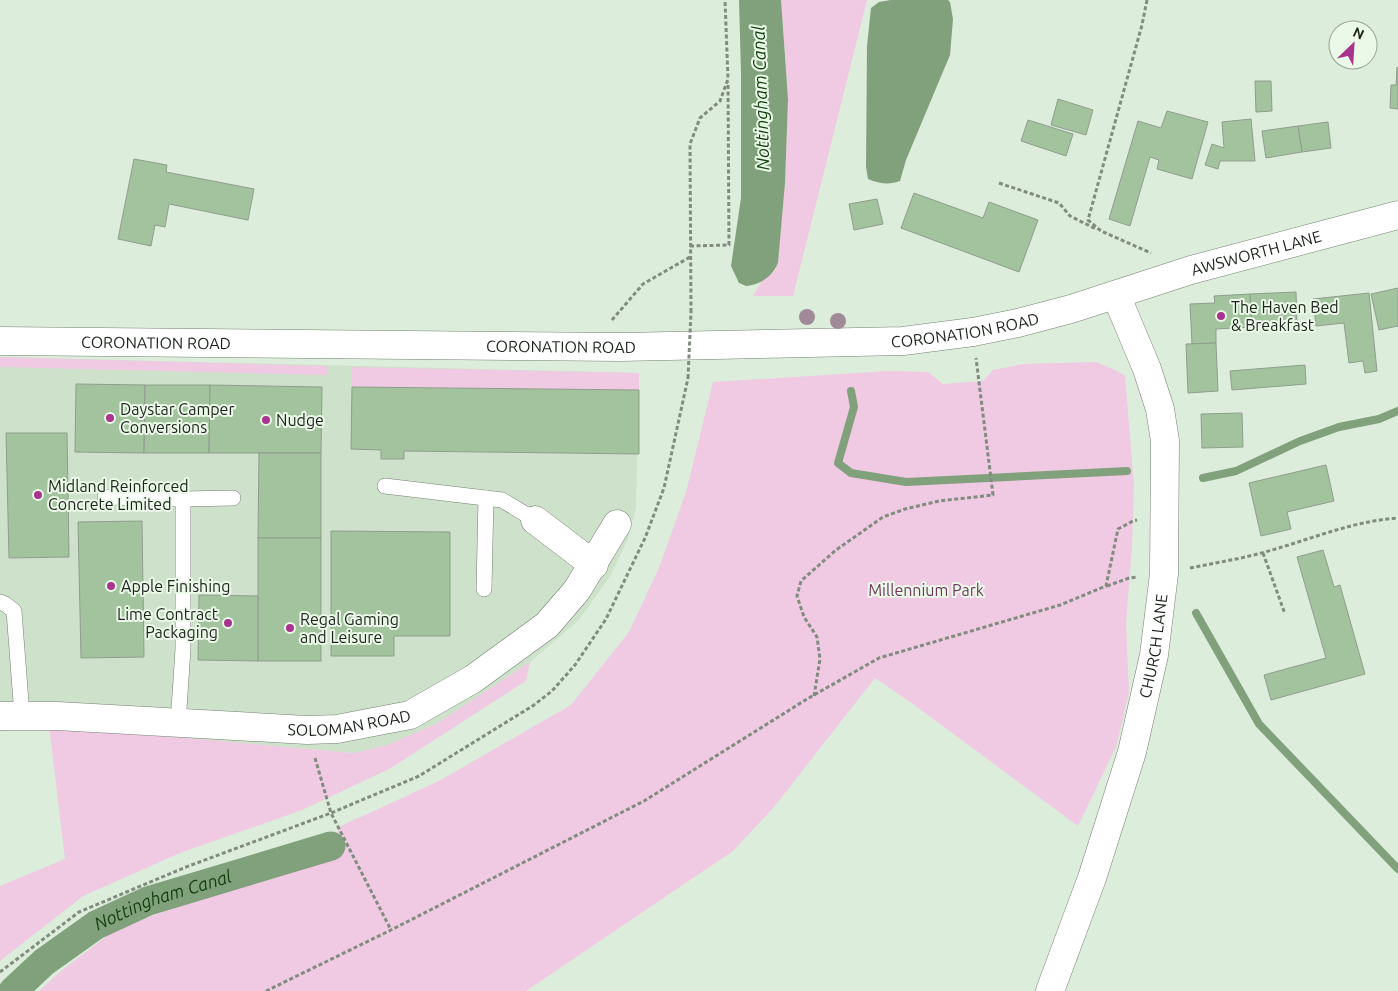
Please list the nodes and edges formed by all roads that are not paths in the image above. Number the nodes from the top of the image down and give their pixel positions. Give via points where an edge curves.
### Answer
1 (1398, 215) edge
2 (1116, 295) junction
3 (0, 341) edge
4 (385, 486) dead end
5 (105, 497) dead end
6 (233, 498) dead end
7 (486, 498) junction
8 (183, 499) junction
9 (535, 520) joint
10 (617, 524) dead end
11 (594, 565) junction
12 (484, 589) dead end
13 (0, 602) edge
14 (11, 716) edge
15 (178, 724) junction
16 (1050, 991) edge

1 - 2 street, AWSWORTH LANE
2 - 3 street, CORONATION ROAD via 1018,324 903,341 621,347
2 - 16 street, CHURCH LANE via 1160,409 1166,441 1164,574 1154,655 1132,752 1092,878
4 - 7 lane
5 - 8 lane
6 - 8 lane
7 - 9 lane via 502,500
7 - 12 lane
8 - 15 lane
9 - 11 street
10 - 11 street, SOLOMAN ROAD
11 - 15 street, SOLOMAN ROAD via 578,590 548,625 473,679 410,715 337,729
13 - 14 lane via 14,611
14 - 15 street, SOLOMAN ROAD

